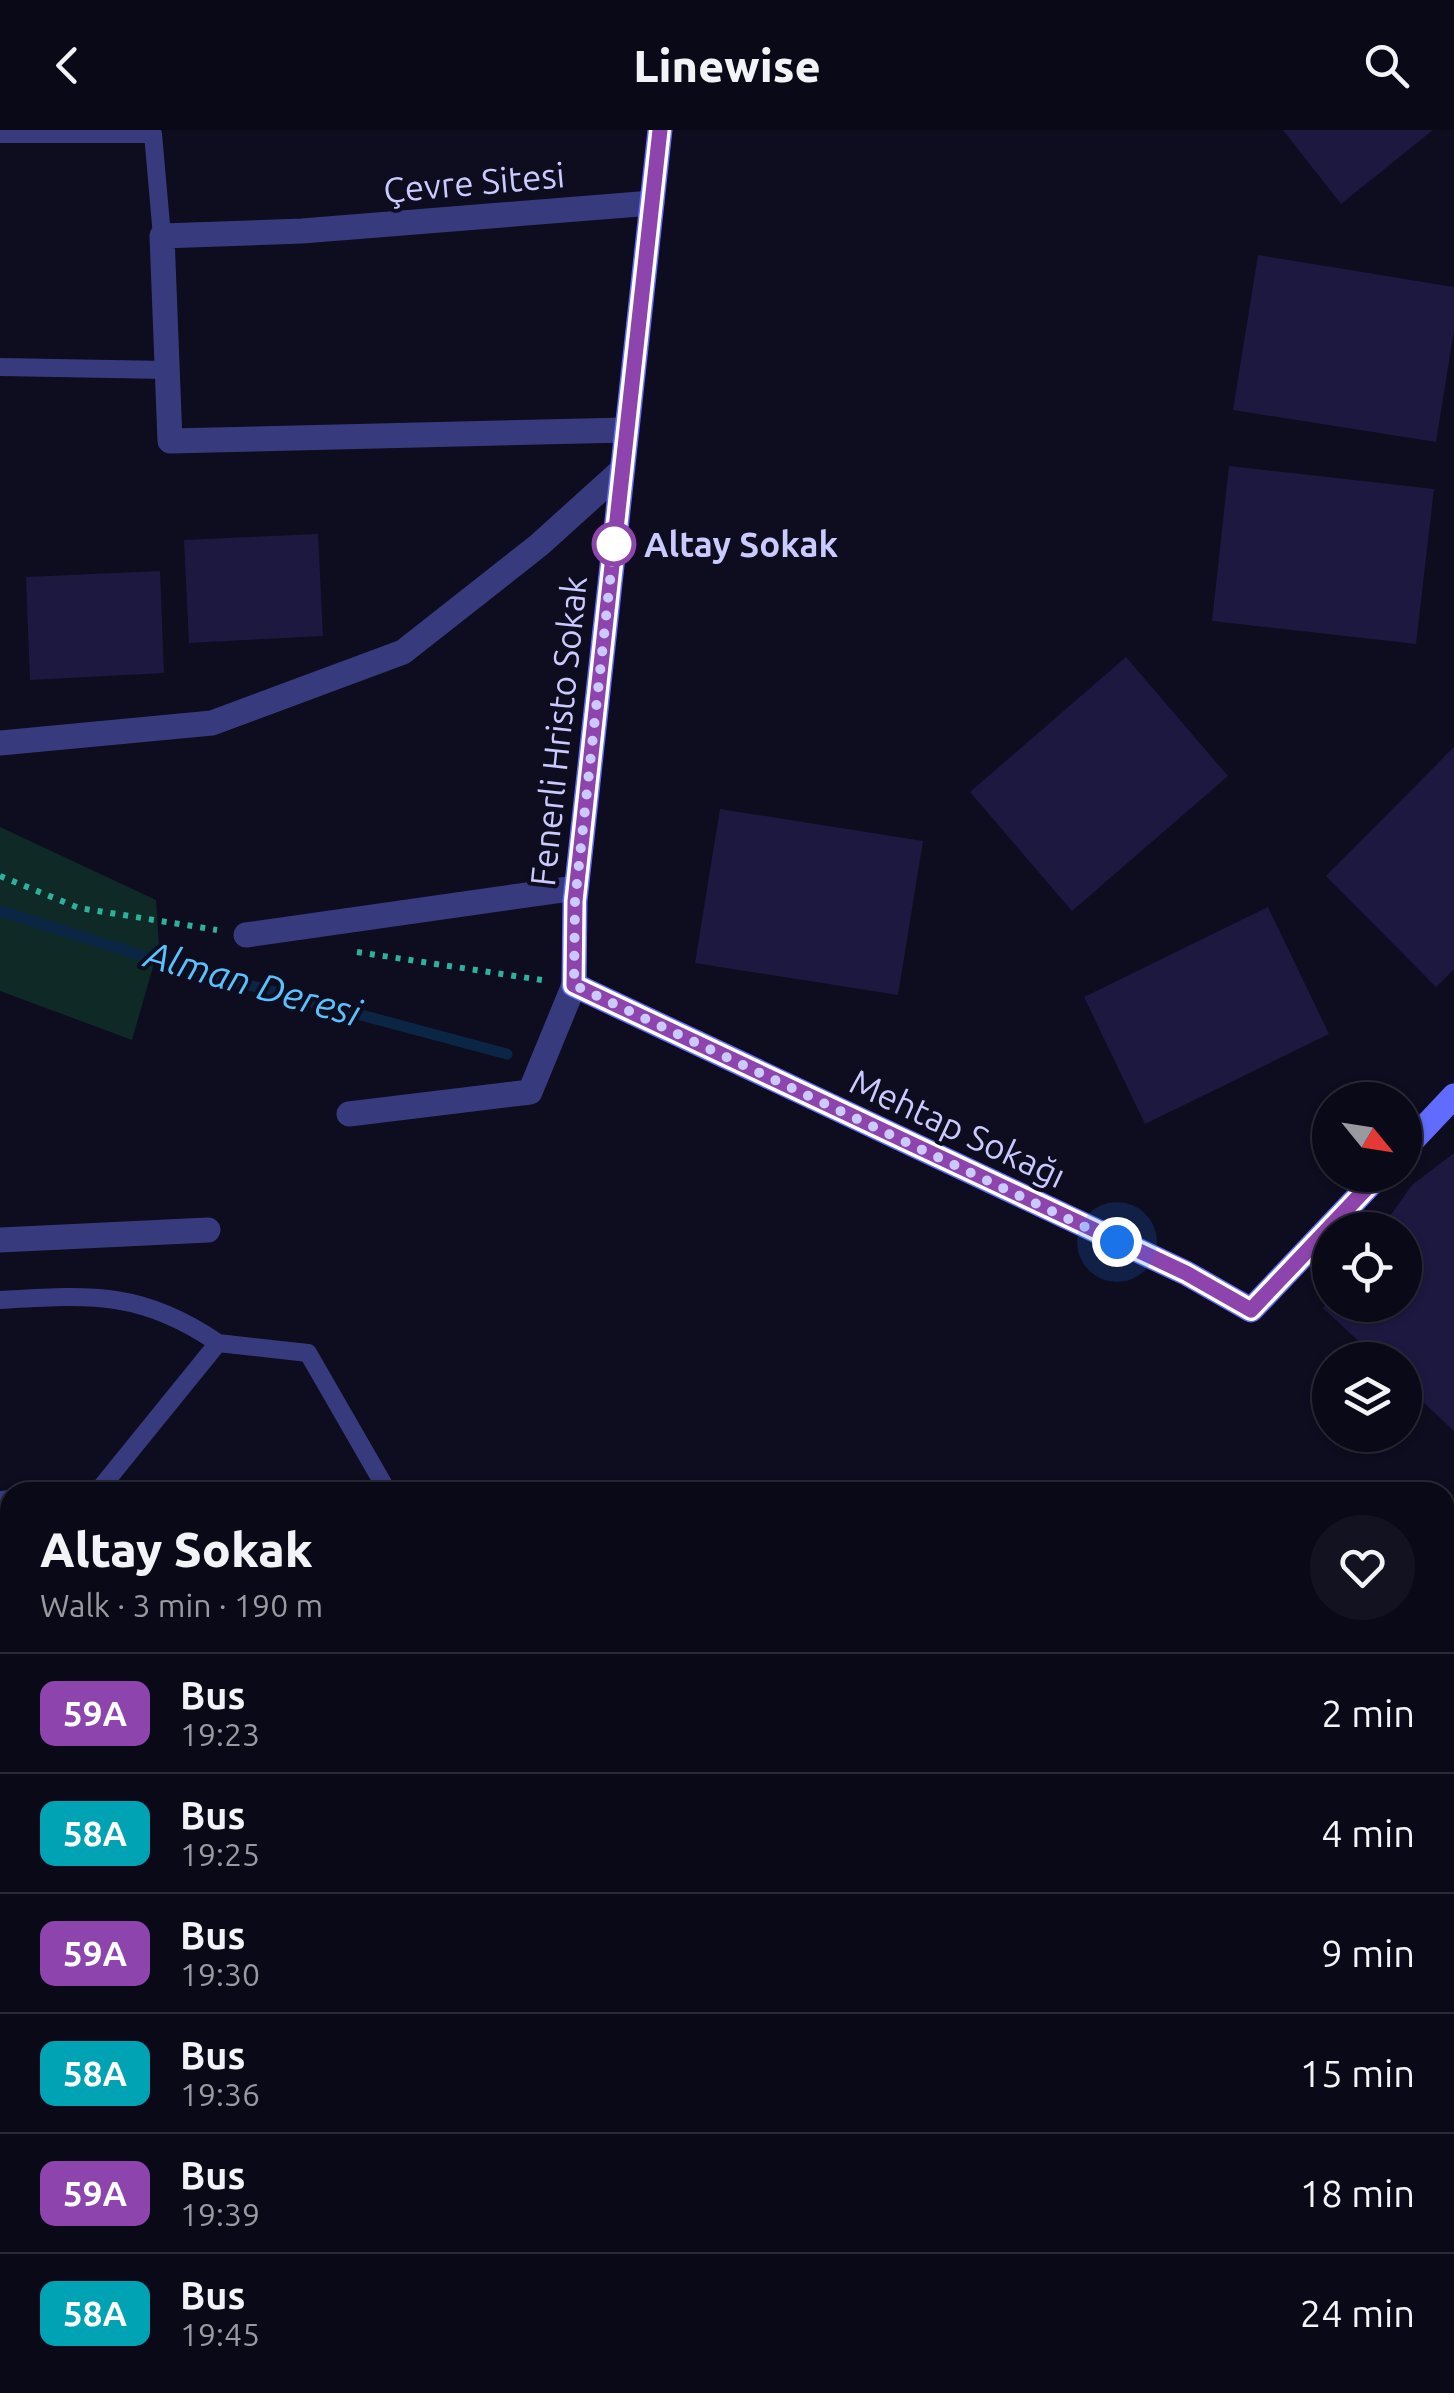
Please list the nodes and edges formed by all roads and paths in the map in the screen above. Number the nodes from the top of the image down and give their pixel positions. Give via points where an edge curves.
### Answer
1 (660, 130) edge
2 (0, 134) edge
3 (652, 203) junction
4 (162, 236) junction
5 (0, 366) edge
6 (167, 370) junction
7 (626, 430) junction
8 (622, 470) junction
9 (0, 743) edge
10 (576, 888) junction
11 (246, 935) dead end
12 (574, 985) junction
13 (1454, 1096) edge
14 (349, 1114) dead end
15 (1422, 1130) edge
16 (1363, 1192) edge
17 (208, 1230) dead end
18 (0, 1240) edge
19 (0, 1300) edge
20 (218, 1343) junction
21 (101, 1482) edge
22 (382, 1482) edge

1 - 3 street, Fenerli Hristo Sokak
2 - 4 lane via 153,134
3 - 4 street, Çevre Sitesi
3 - 7 street, Fenerli Hristo Sokak
4 - 6 street
5 - 6 lane
6 - 7 street via 170,441
7 - 8 street, Fenerli Hristo Sokak
8 - 9 street via 403,652 212,723
8 - 10 street, Fenerli Hristo Sokak
10 - 11 street
10 - 12 street, Fenerli Hristo Sokak
12 - 14 street, Fenerli Hristo Sokak via 530,1092
12 - 16 street, Mehtap Sokağı via 1186,1273 1251,1310
13 - 15 street
17 - 18 street
19 - 20 lane via 114,1298 168,1314
20 - 21 lane
20 - 22 lane via 308,1353

